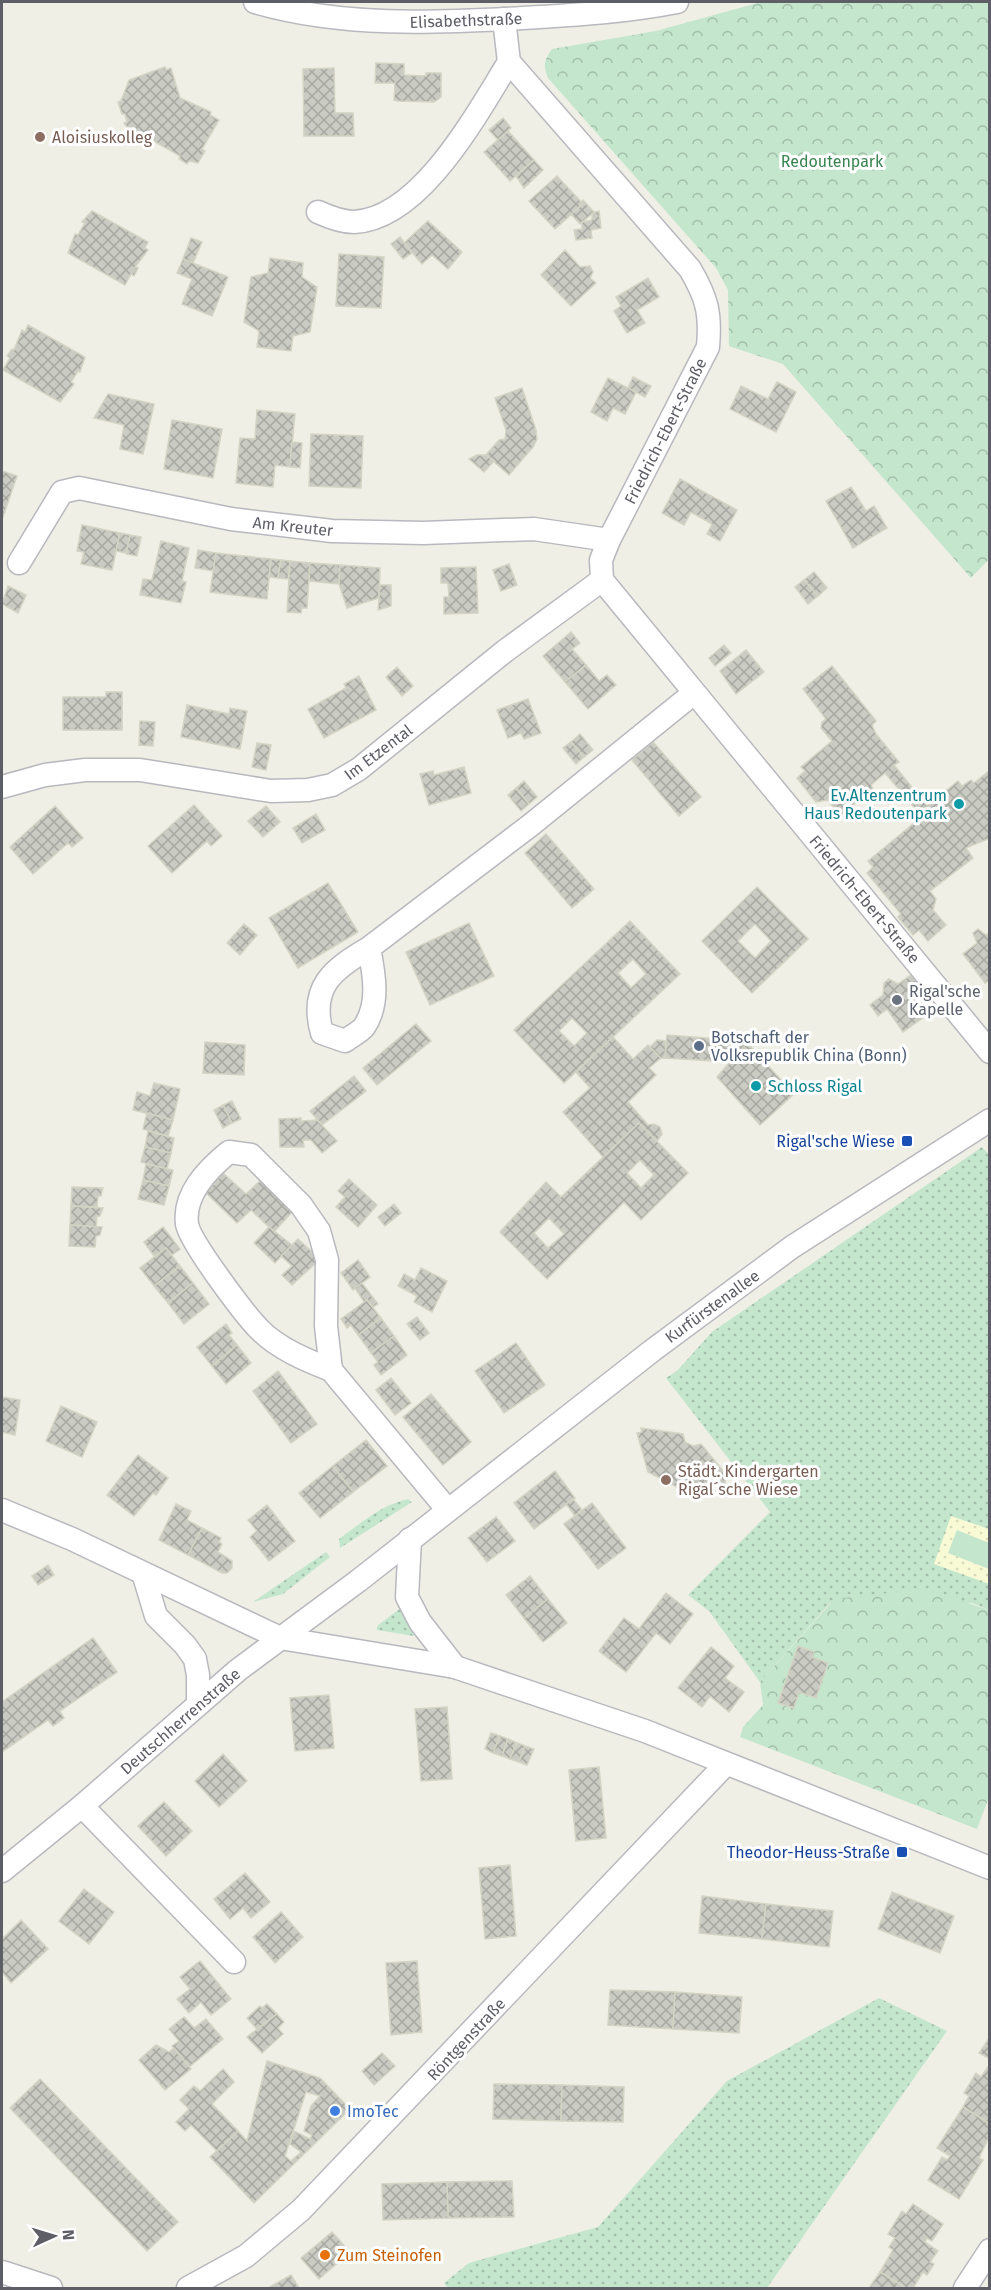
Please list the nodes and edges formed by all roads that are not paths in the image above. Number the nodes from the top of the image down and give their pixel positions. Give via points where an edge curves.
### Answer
1 (255, 2) edge
2 (677, 2) edge
3 (504, 19) junction
4 (509, 62) junction
5 (318, 212) dead end
6 (609, 540) junction
7 (19, 563) dead end
8 (602, 580) junction
9 (694, 693) junction
10 (2, 787) edge
11 (369, 948) dead end
12 (990, 1052) edge
13 (990, 1120) edge
14 (331, 1370) junction
15 (447, 1509) junction
16 (2, 1510) edge
17 (410, 1539) junction
18 (144, 1576) junction
19 (280, 1638) junction
20 (455, 1666) junction
21 (198, 1704) junction
22 (724, 1765) junction
23 (82, 1806) junction
24 (990, 1868) edge
25 (2, 1871) edge
26 (234, 1962) dead end
27 (990, 2250) edge
28 (2, 2272) edge
29 (51, 2289) edge
30 (188, 2289) edge
31 (965, 2289) edge

1 - 3 street, Elisabethstraße via 293,13 353,19
2 - 3 street, Elisabethstraße via 606,13
3 - 4 street
4 - 5 street via 461,137 417,189 393,210 351,222
4 - 6 street, Friedrich-Ebert-Straße via 690,268 704,292 711,318 708,347
6 - 7 street, Am Kreuter via 534,529 332,531 231,519 79,488 62,492
6 - 8 street, Friedrich-Ebert-Straße via 601,560
8 - 9 street, Friedrich-Ebert-Straße
8 - 10 street, Im Etzental via 505,651 359,769 332,785 271,791 129,770 85,770 45,775
9 - 11 street via 532,824
9 - 12 street, Friedrich-Ebert-Straße
13 - 15 street, Kurfürstenallee via 792,1247
14 - 14 street via 326,1326 327,1260 319,1231 301,1205 251,1155 229,1152 206,1171 190,1200 187,1224 194,1245 260,1330 300,1358
14 - 15 street
15 - 17 street, Kurfürstenallee
16 - 18 street via 72,1539
17 - 19 street, Kurfürstenallee
17 - 20 street via 407,1596 420,1622
18 - 19 street
18 - 21 street via 156,1616 195,1659
19 - 20 street
19 - 21 street, Deutschherrenstraße
20 - 22 street via 645,1731
21 - 23 street, Deutschherrenstraße
22 - 24 street
22 - 30 street, Röntgenstraße via 301,2210 246,2256
23 - 25 street, Deutschherrenstraße
23 - 26 street
27 - 31 street
28 - 29 street

